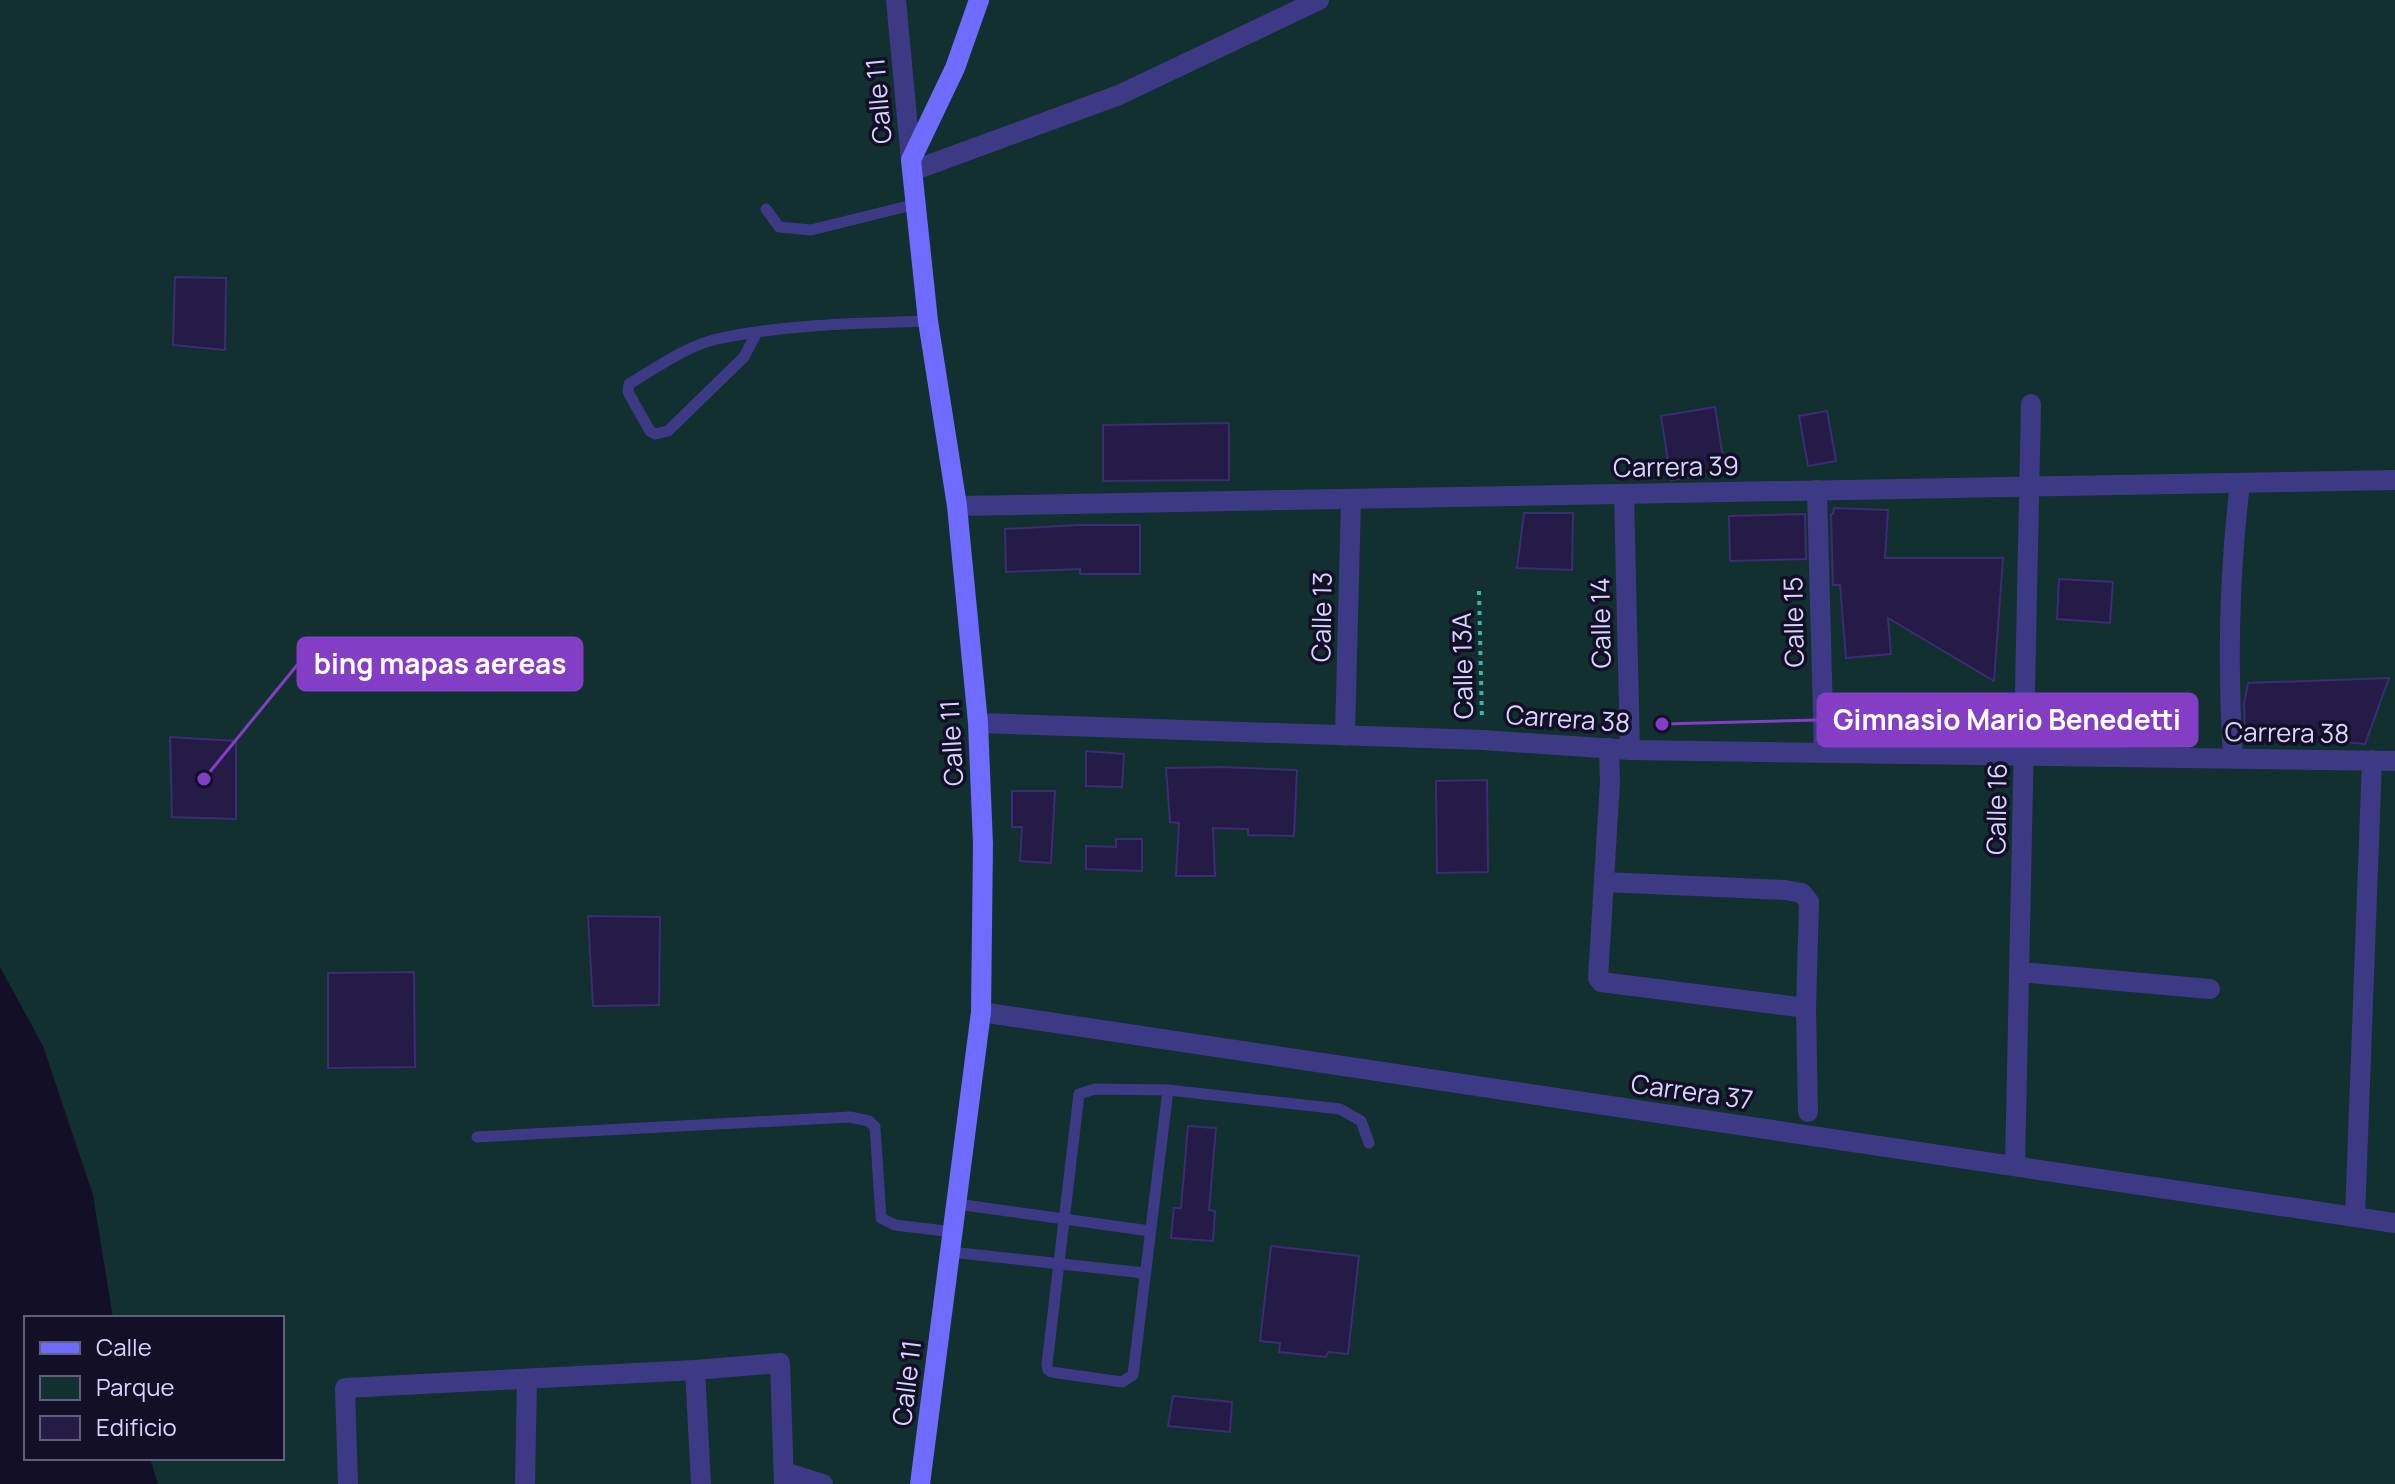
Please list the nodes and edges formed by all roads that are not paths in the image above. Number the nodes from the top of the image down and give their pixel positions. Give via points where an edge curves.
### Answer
1 (896, 0) edge
2 (979, 0) edge
3 (1319, 0) edge
4 (911, 166) junction
5 (916, 204) junction
6 (766, 209) dead end
7 (928, 321) junction
8 (756, 334) junction
9 (2031, 404) dead end
10 (2395, 480) edge
11 (2240, 483) junction
12 (2029, 486) junction
13 (1817, 490) junction
14 (1624, 494) junction
15 (1351, 499) junction
16 (957, 506) junction
17 (978, 723) junction
18 (1345, 736) junction
19 (1609, 748) junction
20 (1630, 750) junction
21 (1824, 753) junction
22 (2024, 754) junction
23 (2233, 758) junction
24 (2372, 760) junction
25 (2395, 761) edge
26 (1604, 882) junction
27 (2019, 972) junction
28 (2210, 989) dead end
29 (1806, 1008) junction
30 (981, 1012) junction
31 (1168, 1090) junction
32 (1808, 1112) dead end
33 (477, 1137) dead end
34 (1369, 1143) dead end
35 (2015, 1166) junction
36 (957, 1204) junction
37 (2355, 1217) junction
38 (1064, 1218) junction
39 (2395, 1223) edge
40 (1150, 1231) junction
41 (952, 1242) junction
42 (1060, 1264) junction
43 (1145, 1273) junction
44 (695, 1370) junction
45 (527, 1379) junction
46 (784, 1478) edge
47 (348, 1484) edge
48 (525, 1484) edge
49 (701, 1484) edge
50 (823, 1484) edge
51 (920, 1484) edge

1 - 4 street, Calle 11
2 - 4 main road
3 - 4 street via 1119,95
4 - 5 main road, Calle 11
5 - 6 lane via 811,230 779,227
5 - 7 main road, Calle 11
7 - 8 lane via 829,323
7 - 16 main road, Calle 11
8 - 8 lane via 715,339 629,384 628,392 650,431 668,431 744,357
9 - 12 street, Calle 16
10 - 11 street, Carrera 39
11 - 12 street, Carrera 39
11 - 23 street via 2228,620
12 - 13 street, Carrera 39
12 - 22 street, Calle 16
13 - 14 street, Carrera 39
13 - 21 street, Calle 15
14 - 15 street, Carrera 39
14 - 20 street, Calle 14
15 - 16 street, Carrera 39
15 - 18 street, Calle 13
16 - 17 main road, Calle 11
17 - 18 street, Carrera 38
17 - 30 main road, Calle 11
18 - 19 street, Carrera 38
19 - 20 street, Carrera 38
19 - 26 street
20 - 21 street, Carrera 38
21 - 22 street, Carrera 38
22 - 23 street, Carrera 38
22 - 27 street, Calle 16
23 - 24 street, Carrera 38
24 - 25 street, Carrera 38
24 - 37 street
26 - 29 street via 1601,982
26 - 29 street via 1802,893 1809,902
27 - 28 street
27 - 35 street, Calle 16
29 - 32 street
30 - 35 street, Carrera 37
30 - 36 main road, Calle 11
31 - 34 lane via 1340,1109 1361,1121
31 - 38 lane via 1095,1089 1079,1094
31 - 40 lane
33 - 41 lane via 850,1117 869,1121 875,1127 881,1218
35 - 37 street, Carrera 37
36 - 38 lane
36 - 41 main road, Calle 11
37 - 39 street, Carrera 37
38 - 40 lane
38 - 42 lane
40 - 43 lane
41 - 42 lane
41 - 51 main road, Calle 11
42 - 43 lane
42 - 43 lane via 1048,1370 1122,1382 1133,1375
44 - 45 street
44 - 46 street via 780,1363
44 - 49 street
45 - 47 street via 345,1388
45 - 48 street
46 - 50 street

